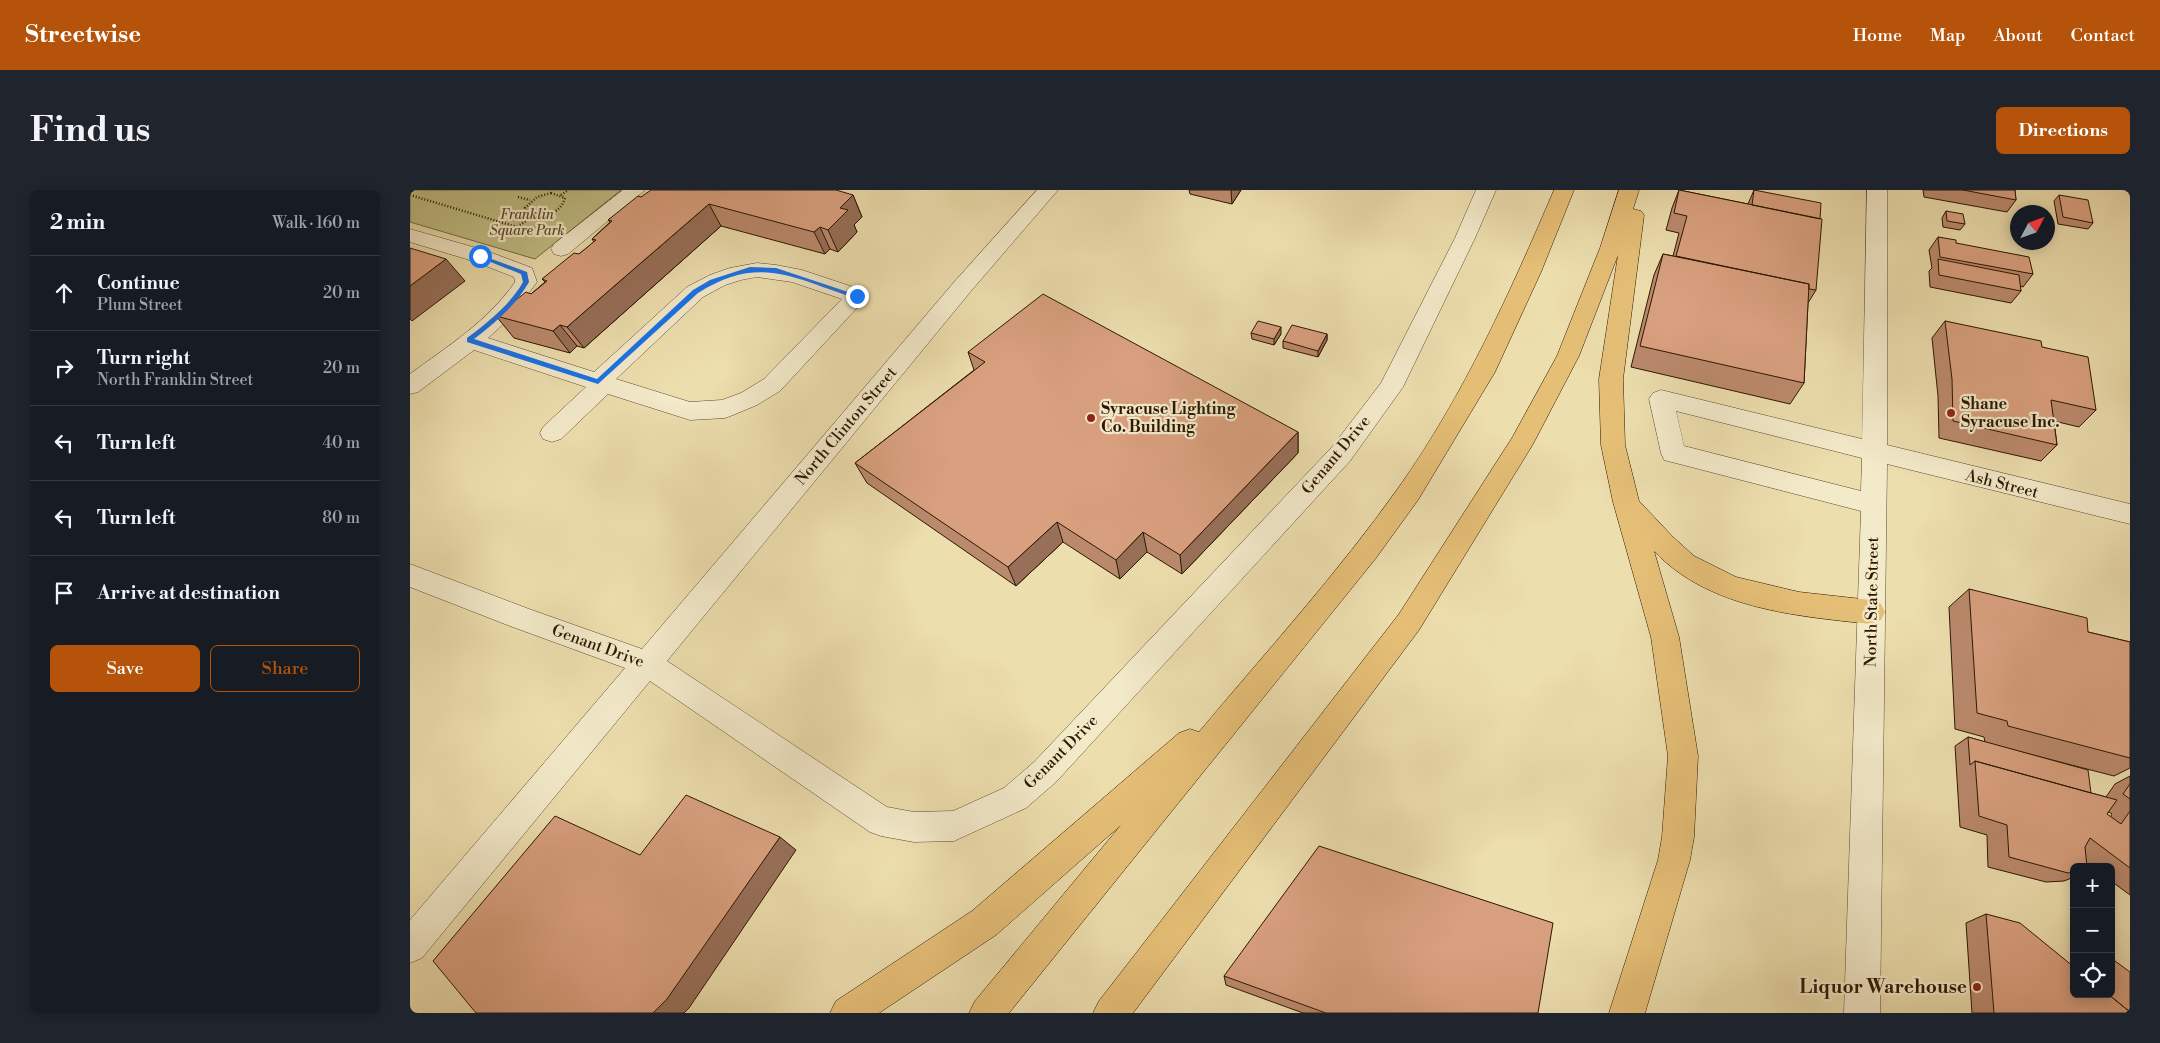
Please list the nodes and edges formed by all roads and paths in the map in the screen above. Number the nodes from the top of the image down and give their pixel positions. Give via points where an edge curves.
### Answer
1 (568, 190) edge
2 (635, 190) edge
3 (1048, 190) edge
4 (1486, 190) edge
5 (1549, 190) edge
6 (1564, 190) edge
7 (1629, 190) edge
8 (1638, 190) edge
9 (1877, 190) edge
10 (410, 195) edge
11 (562, 195) junction
12 (518, 197) dead end
13 (531, 200) junction
14 (533, 216) junction
15 (517, 227) junction
16 (548, 227) dead end
17 (410, 235) edge
18 (561, 249) dead end
19 (480, 256) junction
20 (1530, 272) junction
21 (469, 340) junction
22 (601, 383) junction
23 (410, 386) edge
24 (552, 433) dead end
25 (1875, 453) junction
26 (1626, 502) junction
27 (1874, 504) junction
28 (2130, 514) edge
29 (410, 575) edge
30 (1871, 612) junction
31 (647, 663) junction
32 (1263, 676) junction
33 (410, 946) edge
34 (848, 1013) edge
35 (987, 1013) edge
36 (1111, 1013) edge
37 (1627, 1013) edge
38 (1862, 1013) edge

1 - 11 path
2 - 18 street
3 - 31 street, North Clinton Street via 963,286
4 - 31 street, Genant Drive via 1391,387 1341,454 1045,772 1014,798 954,826 914,827 881,821
5 - 20 highway
6 - 20 highway
7 - 36 highway via 1568,356 1516,453 1409,622
8 - 26 highway via 1610,379 1614,445
9 - 25 street, North State Street
10 - 15 path
11 - 13 path via 544,194
11 - 14 path via 565,201 559,209
12 - 13 path
13 - 14 path via 525,211
14 - 15 path
15 - 16 path via 529,230
15 - 19 path
17 - 19 street
19 - 21 street via 524,273 526,282 519,295
20 - 32 highway via 1483,372 1409,493 1367,550
21 - 22 street
21 - 23 street
22 - 22 street via 695,292 729,274 750,269 776,270 857,296 772,385 726,409 690,411
22 - 24 street
25 - 27 street, North State Street
25 - 27 street, Ash Street via 1661,399 1674,453
25 - 28 street, Ash Street
26 - 30 highway via 1661,542 1706,577 1775,601
26 - 37 highway via 1665,638 1683,756 1674,860
27 - 30 street, North State Street
29 - 31 street, Genant Drive
30 - 38 street, North State Street
31 - 33 street, North Clinton Street
32 - 34 highway via 1135,793 984,923
32 - 35 highway

